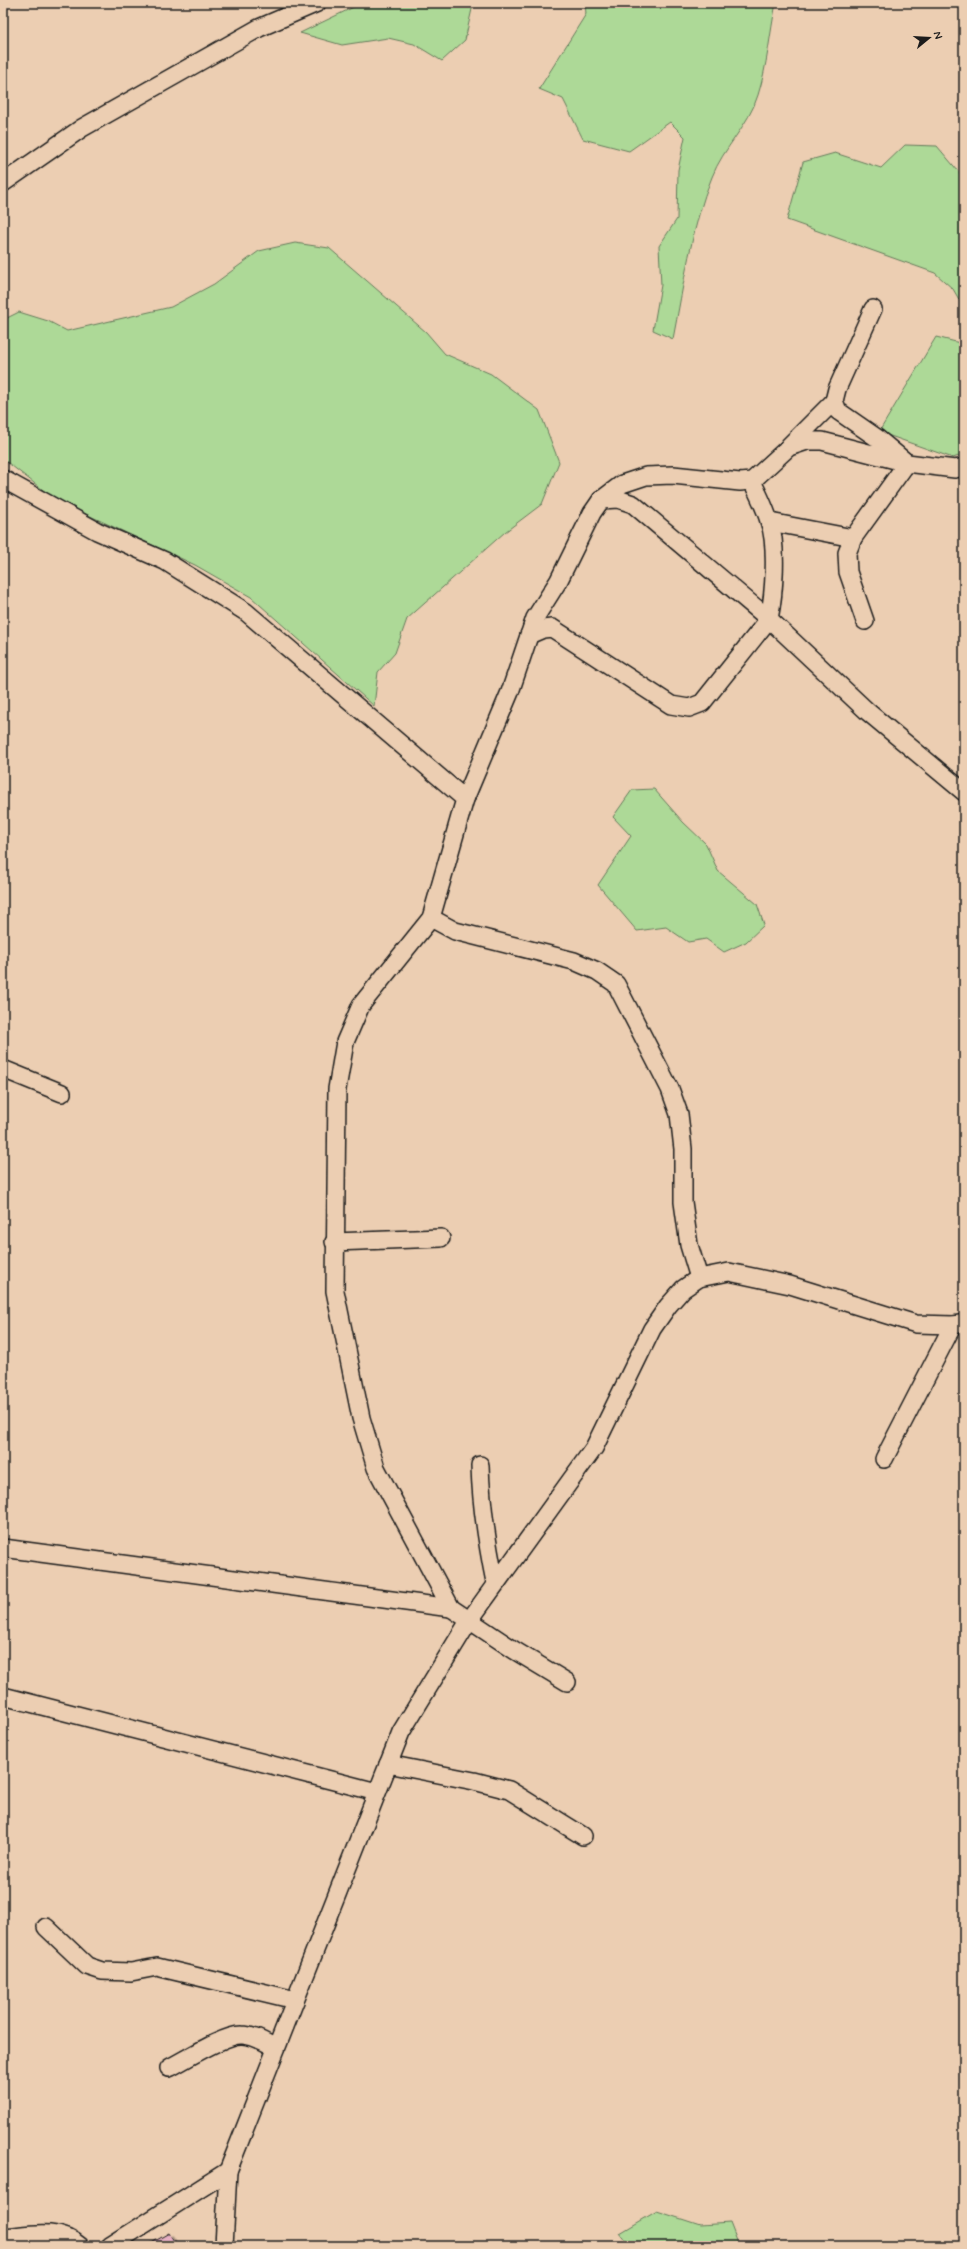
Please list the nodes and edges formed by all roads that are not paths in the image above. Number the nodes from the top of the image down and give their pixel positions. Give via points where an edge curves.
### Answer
1 (317, 3) edge
2 (3, 183) edge
3 (873, 309) dead end
4 (834, 401) junction
5 (788, 447) junction
6 (907, 463) junction
7 (964, 467) edge
8 (3, 479) edge
9 (752, 481) junction
10 (601, 500) junction
11 (770, 522) junction
12 (853, 538) junction
13 (769, 619) junction
14 (865, 621) dead end
15 (529, 635) junction
16 (964, 792) edge
17 (465, 799) junction
18 (431, 918) junction
19 (3, 1069) edge
20 (62, 1093) dead end
21 (441, 1238) dead end
22 (334, 1242) junction
23 (698, 1278) junction
24 (958, 1324) edge
25 (884, 1460) dead end
26 (480, 1465) dead end
27 (3, 1548) edge
28 (495, 1582) junction
29 (451, 1608) junction
30 (469, 1621) junction
31 (567, 1682) dead end
32 (3, 1696) edge
33 (388, 1764) junction
34 (377, 1792) junction
35 (583, 1836) dead end
36 (46, 1927) dead end
37 (295, 2000) junction
38 (276, 2048) junction
39 (169, 2068) dead end
40 (228, 2171) junction
41 (3, 2237) edge
42 (80, 2246) edge
43 (110, 2246) edge
44 (224, 2246) edge

1 - 2 street via 259,28 82,128
3 - 4 street
4 - 5 street
4 - 6 street via 838,411
5 - 6 street via 807,441 822,441
5 - 9 street
6 - 7 street
6 - 12 street
8 - 17 street via 97,531 165,561 246,612
9 - 10 street via 673,475 646,476 622,484
9 - 11 street
10 - 13 street via 618,498 633,504
10 - 15 street via 559,580 535,618
11 - 12 street
11 - 13 street via 774,559
12 - 14 street via 847,554 848,572
13 - 15 street via 702,703 689,708 671,705 552,628
13 - 16 street via 868,712
15 - 17 street via 507,700
17 - 18 street
18 - 22 street via 361,1005 345,1042 337,1089
18 - 23 street via 455,931 574,961 597,971 616,984 670,1089 679,1114 683,1149 683,1202 689,1245
19 - 20 street
21 - 22 street
22 - 29 street via 335,1291 361,1418 376,1468
23 - 24 street via 729,1272 756,1276 916,1324
23 - 28 street via 683,1289 652,1329 594,1448
24 - 25 street
26 - 28 street via 481,1496
27 - 29 street
28 - 30 street
29 - 30 street
30 - 31 street
30 - 33 street via 401,1732
32 - 34 street
33 - 34 street
33 - 35 street via 509,1790
34 - 37 street
36 - 37 street via 87,1966 102,1971 131,1972 157,1967
37 - 38 street
38 - 39 street via 240,2034
38 - 40 street
40 - 43 street
40 - 44 street
41 - 42 street via 52,2233 74,2240

